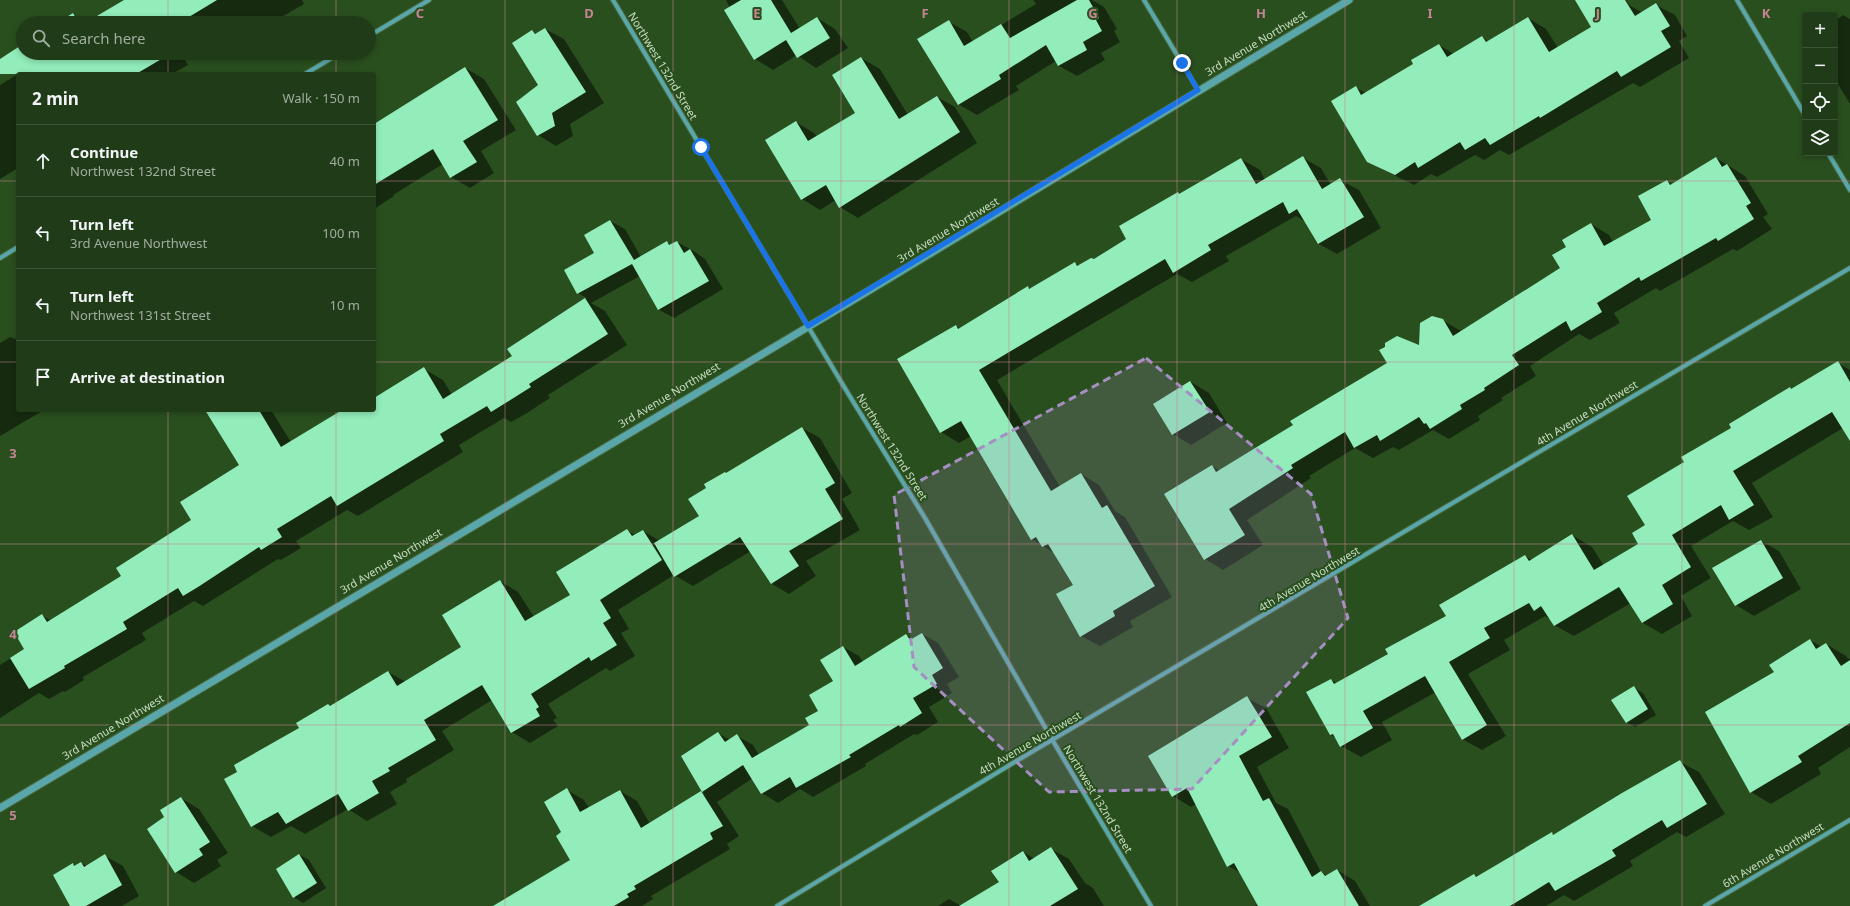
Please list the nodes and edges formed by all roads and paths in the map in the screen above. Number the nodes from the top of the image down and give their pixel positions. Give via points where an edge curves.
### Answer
1 (429, 0) edge
2 (613, 0) edge
3 (1144, 0) edge
4 (1349, 0) edge
5 (1737, 0) edge
6 (376, 32) edge
7 (329, 60) edge
8 (309, 72) edge
9 (1198, 90) junction
10 (1802, 110) edge
11 (1830, 156) edge
12 (1850, 190) edge
13 (16, 248) edge
14 (0, 258) edge
15 (1850, 268) edge
16 (808, 326) junction
17 (1053, 741) junction
18 (0, 808) edge
19 (1850, 820) edge
20 (777, 906) edge
21 (1151, 906) edge
22 (1705, 906) edge

1 - 6 street
2 - 16 street, Northwest 132nd Street
3 - 9 street
4 - 9 street, 3rd Avenue Northwest
5 - 10 street
7 - 8 street
9 - 16 street, 3rd Avenue Northwest
11 - 12 street
13 - 14 street
15 - 17 street, 4th Avenue Northwest
16 - 17 street, Northwest 132nd Street via 925,518
16 - 18 street, 3rd Avenue Northwest
17 - 20 street, 4th Avenue Northwest
17 - 21 street, Northwest 132nd Street
19 - 22 street, 6th Avenue Northwest

